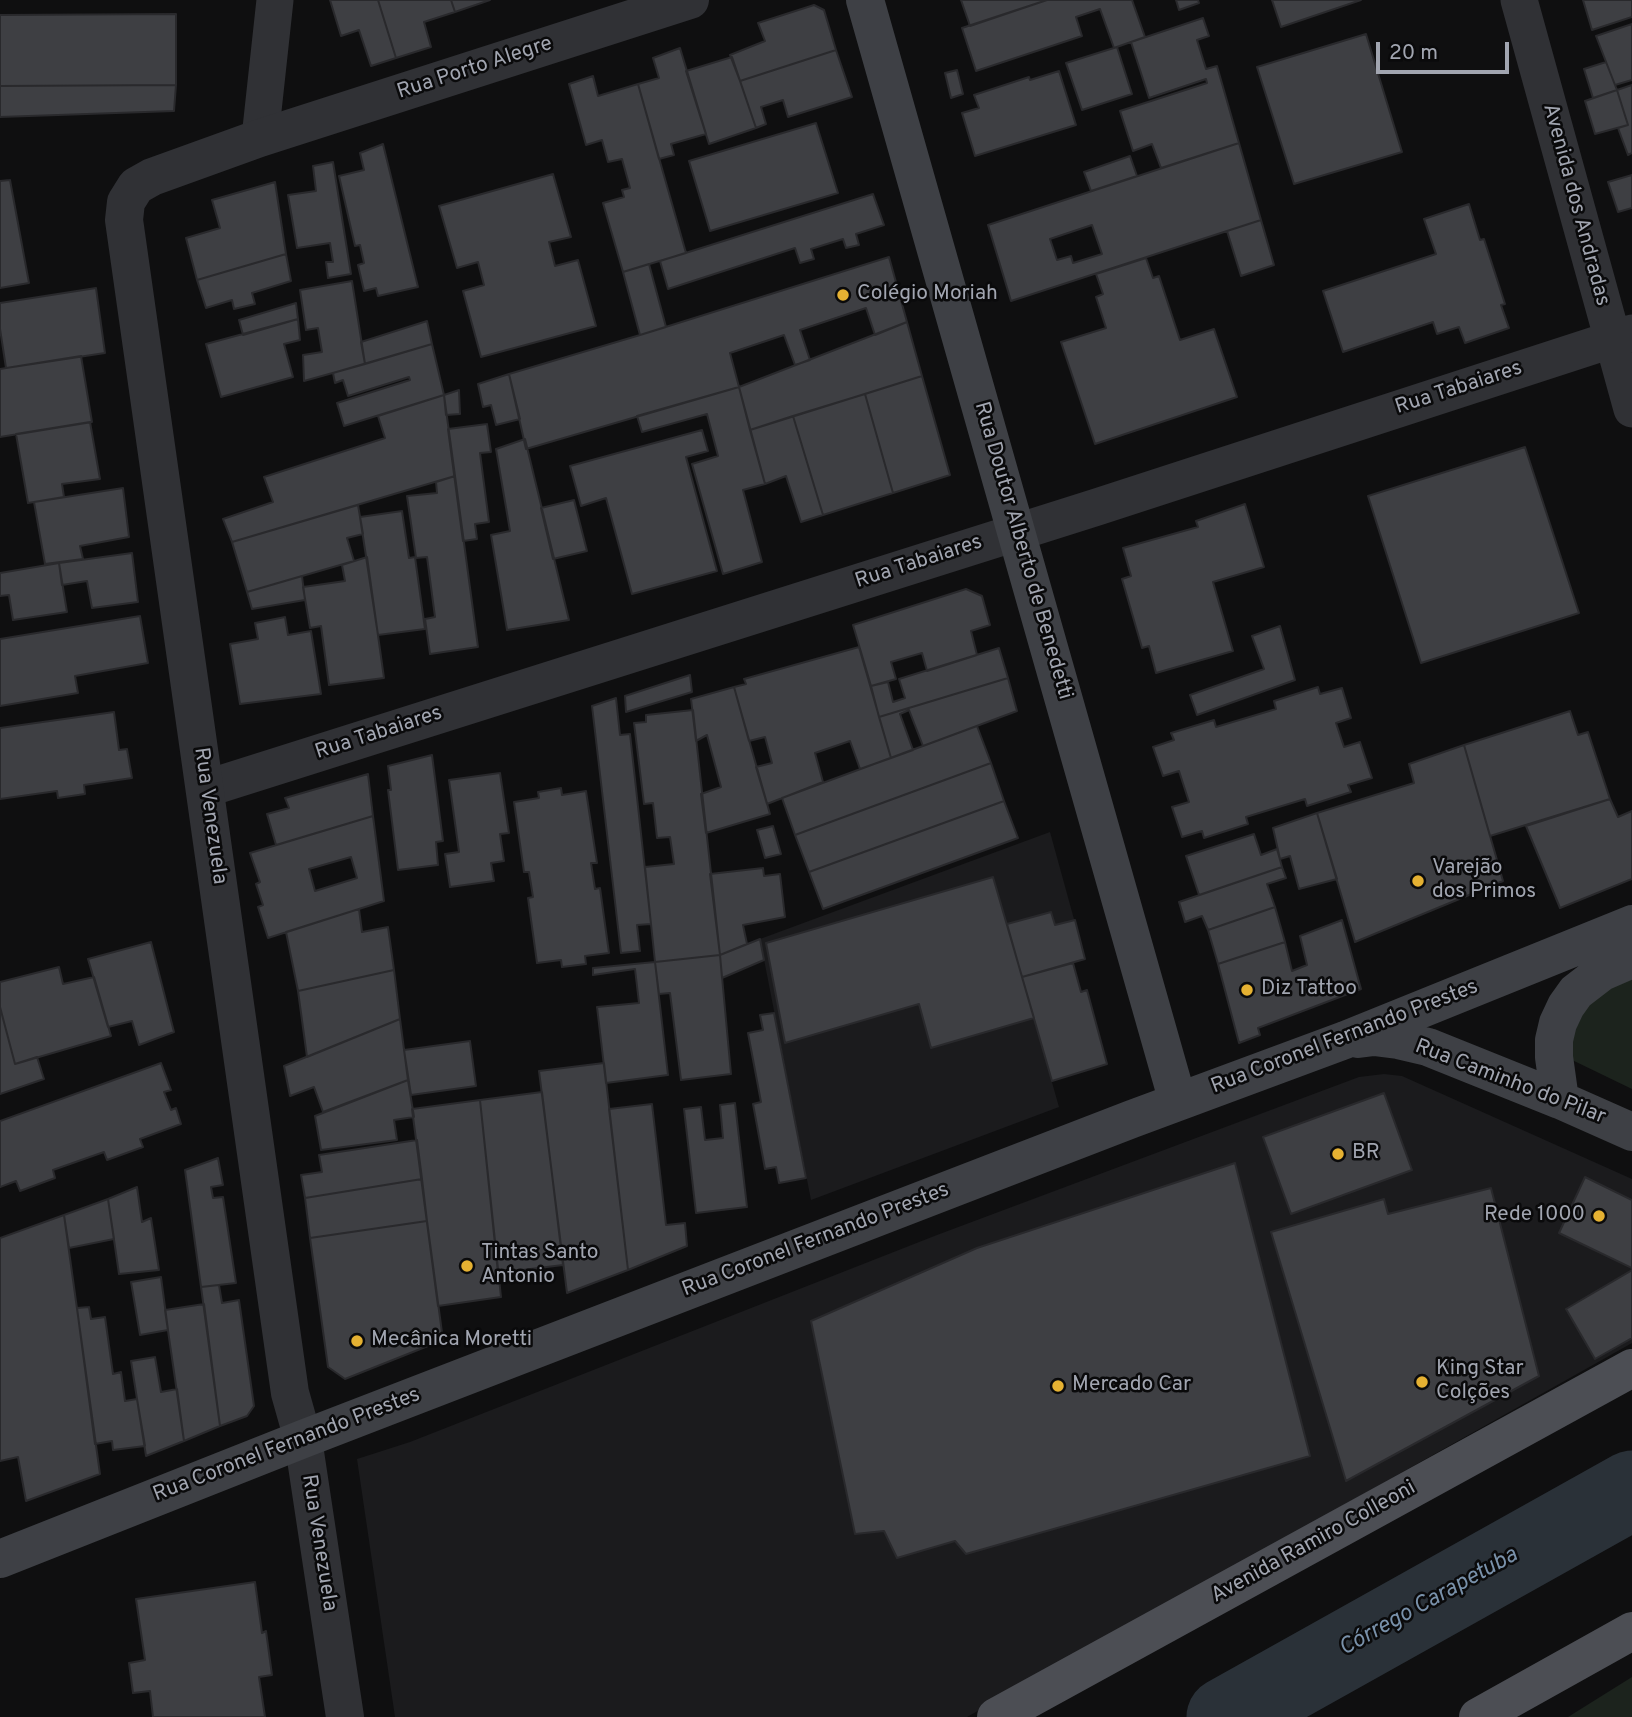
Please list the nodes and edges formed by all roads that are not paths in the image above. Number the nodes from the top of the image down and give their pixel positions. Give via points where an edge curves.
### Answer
1 (275, 0) edge
2 (690, 0) edge
3 (865, 0) edge
4 (1518, 0) edge
5 (260, 138) junction
6 (1622, 336) edge
7 (1632, 409) edge
8 (1017, 532) junction
9 (205, 789) junction
10 (1632, 924) edge
11 (1632, 959) edge
12 (1345, 1040) junction
13 (1560, 1100) junction
14 (1178, 1102) junction
15 (1632, 1132) edge
16 (1632, 1368) edge
17 (303, 1439) junction
18 (0, 1559) edge
19 (1632, 1631) edge
20 (345, 1717) edge
21 (996, 1717) edge
22 (1478, 1717) edge

1 - 5 street
2 - 5 street, Rua Porto Alegre
3 - 8 main road, Rua Doutor Alberto de Benedetti
4 - 6 street, Avenida dos Andradas
5 - 9 street, Rua Venezuela via 136,186 126,202 124,220
6 - 7 street, Avenida dos Andradas
6 - 8 street, Rua Tabaiares
8 - 9 street, Rua Tabaiares
8 - 14 main road, Rua Doutor Alberto de Benedetti
9 - 17 street, Rua Venezuela via 290,1393
10 - 12 main road, Rua Coronel Fernando Prestes
11 - 13 main road via 1602,972 1566,1006 1554,1040
12 - 13 main road, Rua Caminho do Pilar via 1374,1037 1428,1047
12 - 14 main road, Rua Coronel Fernando Prestes
13 - 15 main road, Rua Caminho do Pilar
14 - 17 main road, Rua Coronel Fernando Prestes
16 - 21 main road, Avenida Ramiro Colleoni
17 - 18 main road, Rua Coronel Fernando Prestes
17 - 20 street, Rua Venezuela
19 - 22 main road

